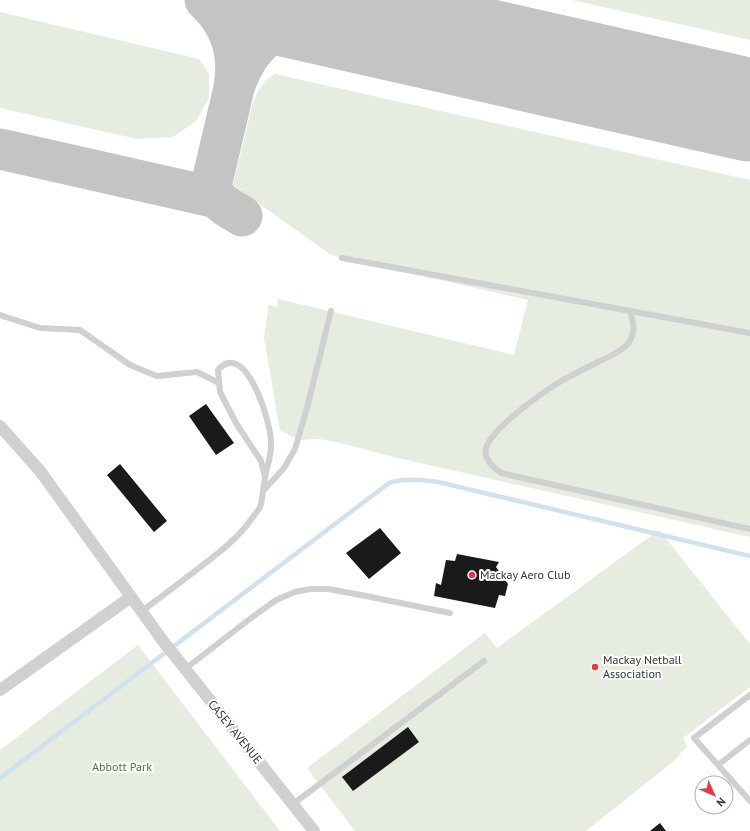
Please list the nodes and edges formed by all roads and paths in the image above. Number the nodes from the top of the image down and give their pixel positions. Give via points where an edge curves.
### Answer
1 (342, 258) dead end
2 (332, 311) dead end
3 (630, 311) junction
4 (0, 315) edge
5 (750, 333) edge
6 (219, 383) junction
7 (0, 426) edge
8 (265, 477) junction
9 (263, 490) junction
10 (750, 529) edge
11 (131, 597) junction
12 (142, 611) junction
13 (450, 613) dead end
14 (484, 661) dead end
15 (182, 665) junction
16 (0, 690) edge
17 (750, 695) edge
18 (750, 740) edge
19 (718, 765) junction
20 (750, 801) edge
21 (293, 804) junction
22 (314, 831) edge

1 - 3 lane
2 - 9 lane via 295,449 284,468
3 - 5 lane
3 - 10 lane via 634,324 627,345 561,381 532,401 493,436 486,449 487,458 492,467 501,473
4 - 6 lane via 40,328 80,330 130,365 157,376 197,372
6 - 8 lane via 220,392 236,423 261,461
6 - 8 lane via 218,370 223,364 237,364 245,371 259,394 271,440 271,454
7 - 11 street, CASEY AVENUE via 40,471
8 - 9 lane
9 - 12 lane via 260,508 243,532
11 - 12 street, CASEY AVENUE
11 - 16 street
12 - 15 street, CASEY AVENUE
13 - 15 lane via 356,594 310,588 276,600
14 - 21 lane
15 - 21 street, CASEY AVENUE
17 - 19 lane via 694,738
18 - 19 lane
19 - 20 lane
21 - 22 street, CASEY AVENUE

